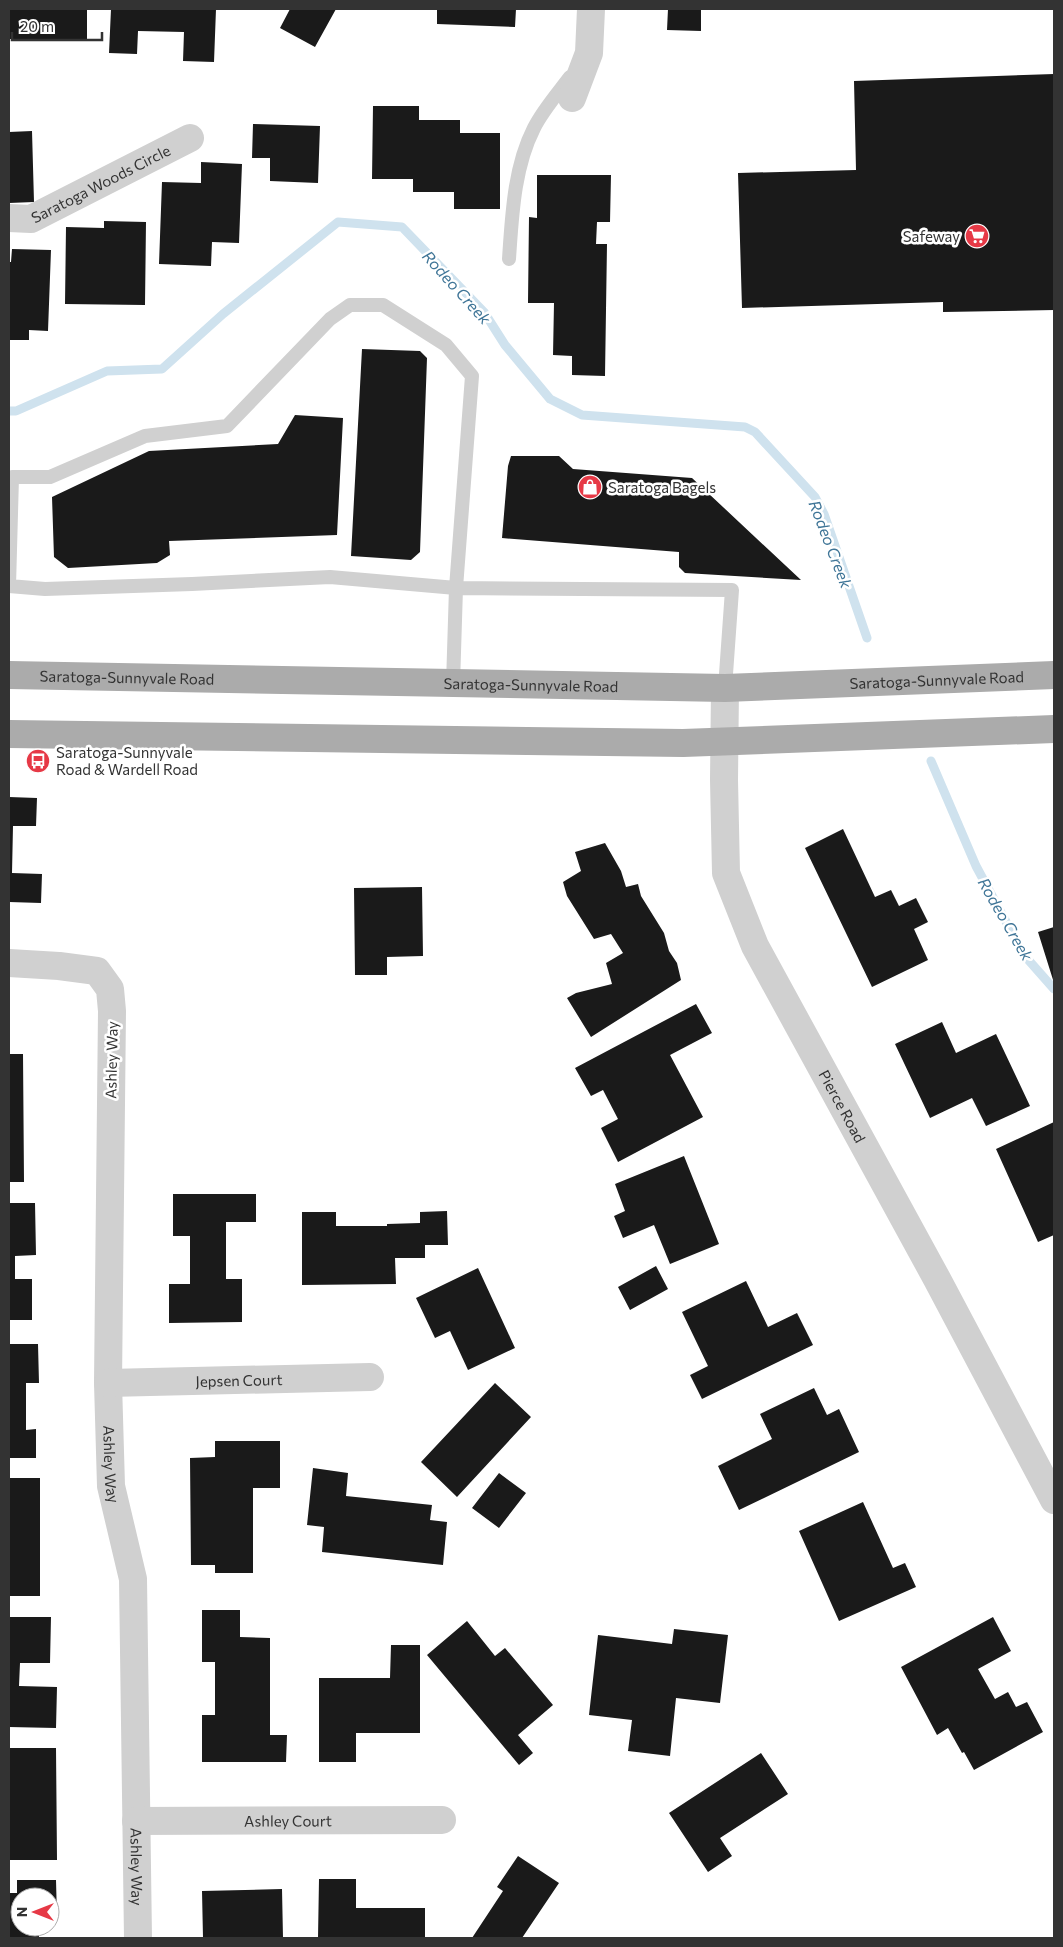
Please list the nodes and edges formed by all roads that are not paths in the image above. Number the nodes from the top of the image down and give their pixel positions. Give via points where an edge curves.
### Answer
1 (591, 9) edge
2 (588, 53) junction
3 (572, 98) dead end
4 (190, 138) dead end
5 (9, 218) edge
6 (509, 259) dead end
7 (456, 588) junction
8 (1054, 675) edge
9 (9, 676) edge
10 (453, 684) junction
11 (725, 688) junction
12 (1054, 729) edge
13 (9, 734) edge
14 (724, 742) junction
15 (9, 963) edge
16 (370, 1377) dead end
17 (108, 1383) junction
18 (1054, 1500) edge
19 (442, 1820) dead end
20 (136, 1821) junction
21 (138, 1938) edge

1 - 2 street
2 - 3 street
2 - 6 lane via 534,127 521,161
4 - 5 street, Saratoga Woods Circle via 31,219
7 - 7 lane via 330,577 55,589 9,586 12,477 50,477 145,436 227,426 330,319 350,305 383,305 446,345 472,376
7 - 10 lane
7 - 11 lane via 732,590
8 - 11 main road, Saratoga-Sunnyvale Road
9 - 10 main road, Saratoga-Sunnyvale Road
10 - 11 main road, Saratoga-Sunnyvale Road
11 - 14 street, Pierce Road
12 - 14 main road
13 - 14 main road
14 - 18 street, Pierce Road via 726,873 755,946
15 - 17 street, Ashley Way via 97,971 110,989
16 - 17 street, Jepsen Court
17 - 20 street, Ashley Way via 111,1486 133,1579
19 - 20 street, Ashley Court
20 - 21 street, Ashley Way

